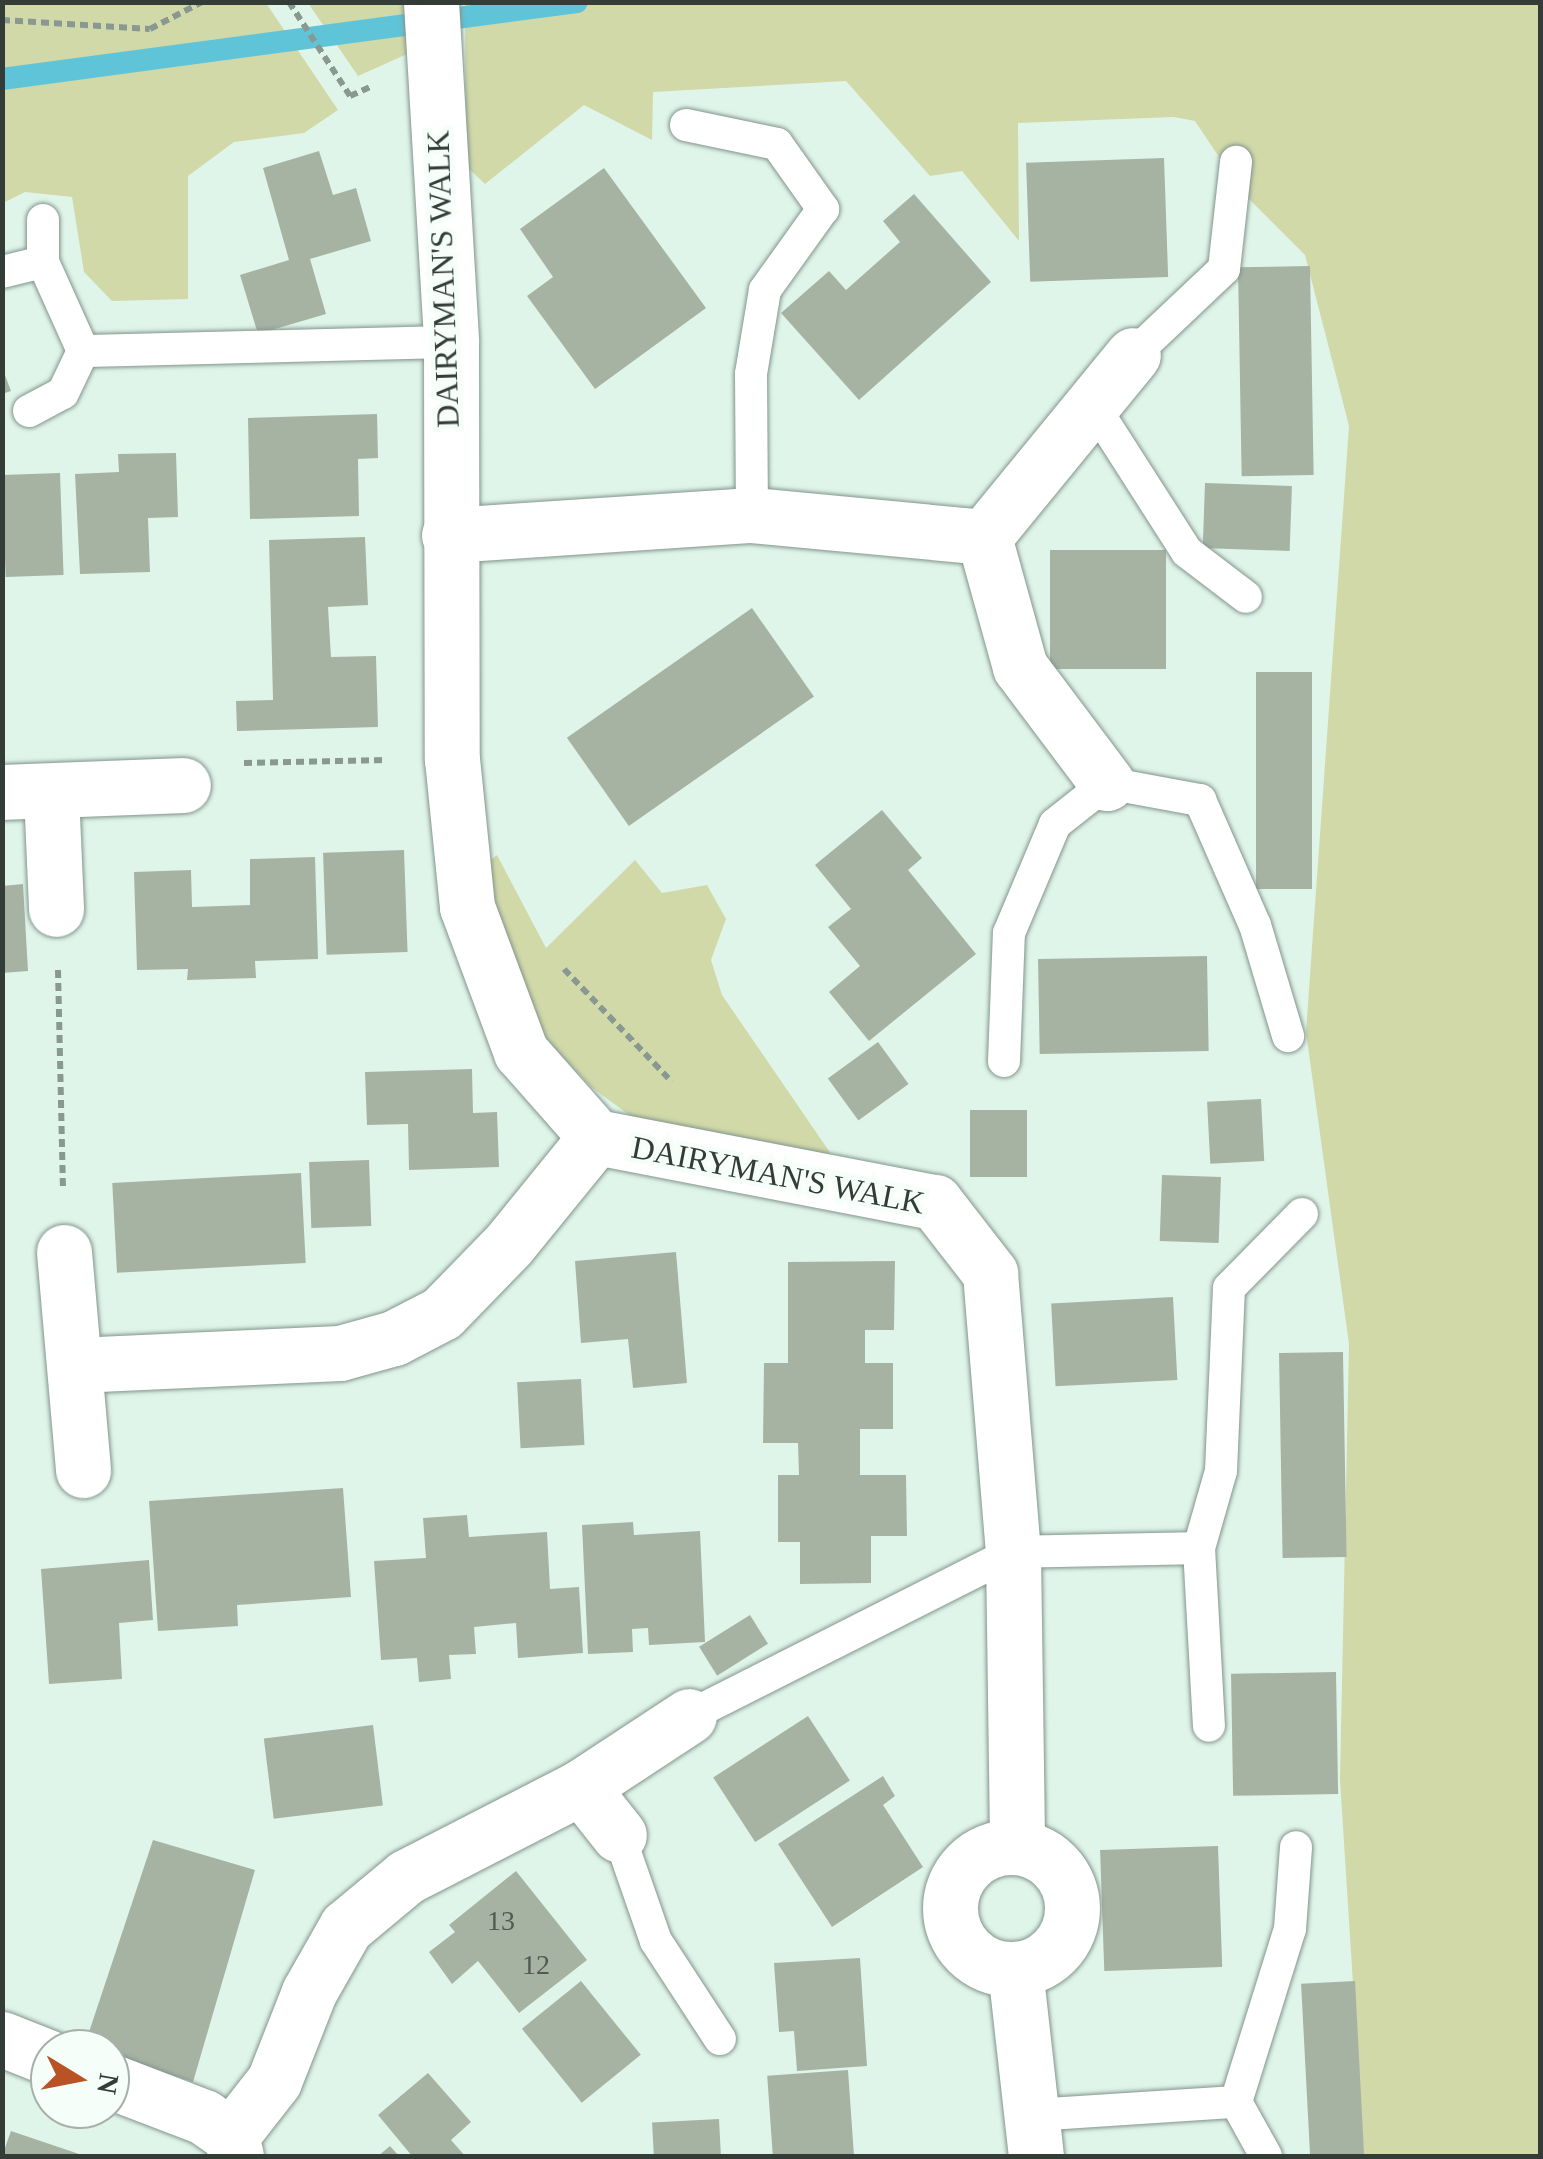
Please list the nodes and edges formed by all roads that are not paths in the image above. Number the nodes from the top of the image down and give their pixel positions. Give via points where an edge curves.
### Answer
1 (431, 13) edge
2 (686, 124) dead end
3 (1236, 162) dead end
4 (43, 220) dead end
5 (43, 262) junction
6 (2, 272) edge
7 (451, 342) junction
8 (82, 351) junction
9 (1133, 355) joint
10 (1093, 405) junction
11 (29, 411) dead end
12 (752, 515) junction
13 (449, 534) junction
14 (984, 537) junction
15 (1246, 597) dead end
16 (1107, 783) junction
17 (183, 785) road end
18 (27, 793) edge
19 (56, 909) road end
20 (1288, 1036) dead end
21 (1004, 1061) dead end
22 (596, 1137) junction
23 (1302, 1214) dead end
24 (64, 1252) road end
25 (76, 1365) junction
26 (83, 1470) dead end
27 (1199, 1548) junction
28 (1013, 1552) junction
29 (689, 1716) joint
30 (1209, 1726) dead end
31 (581, 1787) junction
32 (619, 1835) joint
33 (1017, 1847) junction
34 (1296, 1847) dead end
35 (1015, 1969) junction
36 (720, 2039) dead end
37 (2, 2040) edge
38 (30, 2050) edge
39 (130, 2089) edge
40 (1236, 2102) junction
41 (1035, 2136) edge
42 (234, 2146) edge
43 (1266, 2156) edge

1 - 7 street, DAIRYMAN'S WALK
2 - 12 lane via 777,144 823,209 764,290 751,374
3 - 9 lane via 1224,269
4 - 5 lane
5 - 6 lane
5 - 8 lane
7 - 8 lane
7 - 13 street, DAIRYMAN'S WALK
8 - 11 lane via 63,393
9 - 10 street
10 - 14 street
10 - 15 lane via 1186,552
12 - 13 street
12 - 14 street
13 - 22 street, DAIRYMAN'S WALK via 452,759 468,907 521,1052
14 - 16 street via 1020,667
16 - 20 lane via 1200,800 1256,924
16 - 21 lane via 1056,824 1009,933
17 - 18 street
18 - 19 street
22 - 25 street via 510,1244 442,1314 394,1338 340,1353
22 - 28 street, DAIRYMAN'S WALK via 935,1202 990,1273
23 - 27 lane via 1229,1288 1222,1471
24 - 25 street
25 - 26 street
27 - 28 lane
27 - 30 lane
28 - 29 lane
28 - 33 street, DAIRYMAN'S WALK
29 - 31 street
31 - 32 street
31 - 42 street via 406,1877 346,1927 309,1992 274,2081
32 - 36 lane via 656,1941
33 - 35 street via 1057,1868 1072,1903 1061,1944 1046,1959
33 - 35 street via 987,1850 970,1861 950,1894 949,1913 967,1951 984,1964
34 - 40 lane via 1290,1928
35 - 41 street
37 - 38 street
39 - 42 street via 204,2117
40 - 41 lane
40 - 43 lane

